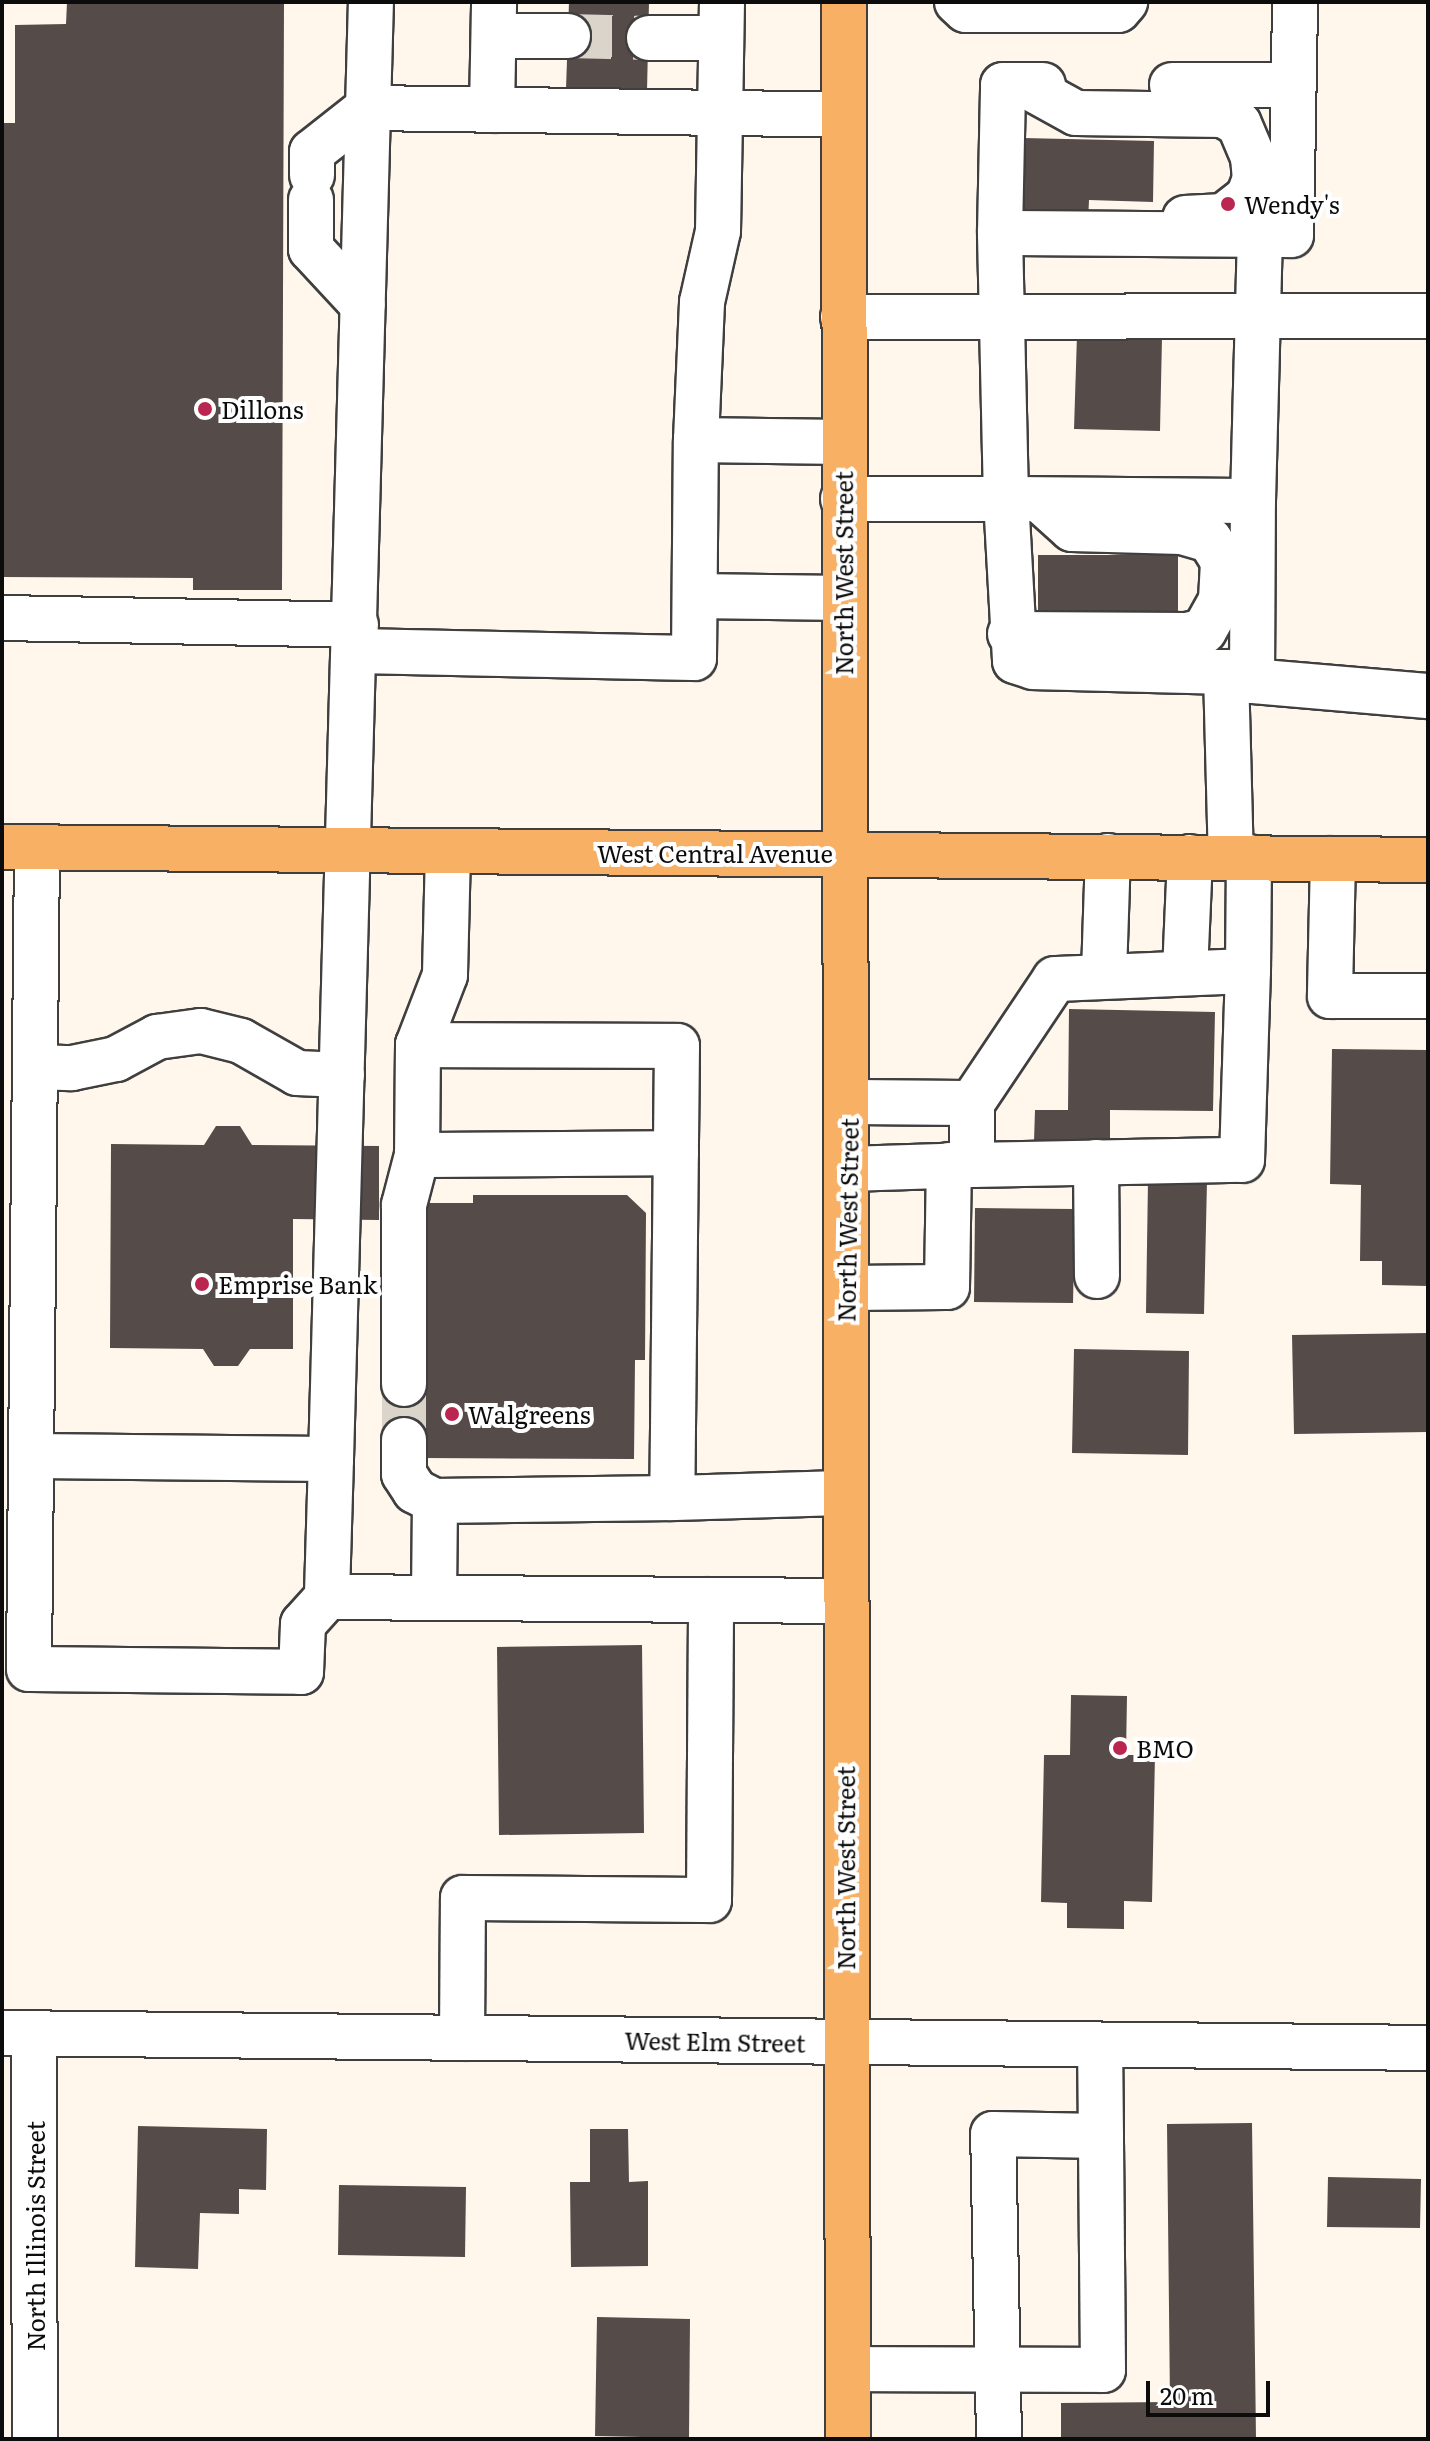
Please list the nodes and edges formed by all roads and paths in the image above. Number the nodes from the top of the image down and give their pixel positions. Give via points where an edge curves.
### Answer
1 (371, 2) edge
2 (844, 2) edge
3 (957, 2) edge
4 (1125, 2) edge
5 (1295, 2) edge
6 (494, 19) edge
7 (722, 20) edge
8 (568, 36) tunnel mouth
9 (649, 38) tunnel mouth
10 (1025, 85) junction
11 (1293, 85) junction
12 (368, 108) junction
13 (492, 110) junction
14 (719, 113) junction
15 (843, 115) junction
16 (1000, 233) junction
17 (1102, 234) junction
18 (1260, 235) junction
19 (363, 305) junction
20 (1004, 315) junction
21 (1258, 316) junction
22 (1428, 316) edge
23 (843, 317) junction
24 (696, 440) junction
25 (842, 442) junction
26 (843, 499) junction
27 (1023, 500) junction
28 (1253, 501) junction
29 (696, 596) junction
30 (843, 598) junction
31 (2, 618) edge
32 (1010, 634) junction
33 (355, 638) junction
34 (1239, 676) junction
35 (1428, 696) edge
36 (20, 848) edge
37 (349, 850) junction
38 (448, 851) junction
39 (842, 854) junction
40 (1108, 856) junction
41 (1223, 857) junction
42 (1333, 859) junction
43 (1428, 860) edge
44 (20, 967) edge
45 (1248, 971) junction
46 (1185, 972) junction
47 (1104, 974) junction
48 (1428, 996) edge
49 (418, 1045) junction
50 (37, 1067) junction
51 (342, 1075) junction
52 (848, 1102) junction
53 (972, 1103) junction
54 (19, 1122) edge
55 (676, 1153) junction
56 (417, 1155) junction
57 (1096, 1162) junction
58 (960, 1165) junction
59 (848, 1169) junction
60 (1097, 1276) dead end
61 (847, 1288) junction
62 (404, 1384) tunnel mouth
63 (404, 1440) tunnel mouth
64 (32, 1456) junction
65 (331, 1459) junction
66 (844, 1493) junction
67 (672, 1498) junction
68 (435, 1501) junction
69 (327, 1597) junction
70 (434, 1597) junction
71 (711, 1600) junction
72 (844, 1601) junction
73 (18, 2033) edge
74 (462, 2038) junction
75 (846, 2042) junction
76 (1100, 2045) junction
77 (1428, 2048) edge
78 (1101, 2136) junction
79 (848, 2369) junction
80 (998, 2369) junction
81 (35, 2439) edge
82 (848, 2439) edge
83 (999, 2439) edge

1 - 12 street
2 - 15 main road, North West Street
3 - 4 street via 966,10 1118,10
5 - 11 street
6 - 8 street
6 - 13 street
7 - 9 street
7 - 14 street
10 - 11 street
10 - 16 street via 1003,85
10 - 17 street via 1076,113 1223,115 1239,124 1248,140 1255,179 1237,209 1208,218 1144,218
11 - 18 street via 1291,235
12 - 13 street
12 - 19 street
12 - 19 street via 312,152 311,188 311,249
13 - 14 street
14 - 15 street
14 - 24 street via 718,231 702,302
15 - 23 main road, North West Street
16 - 17 street
16 - 20 street
17 - 18 street
18 - 21 street
19 - 33 street
20 - 21 street
20 - 23 street
20 - 27 street
21 - 22 street
21 - 28 street
23 - 25 main road, North West Street
24 - 25 street
24 - 29 street
25 - 26 main road, North West Street
26 - 27 street
26 - 30 main road, North West Street
27 - 28 street
27 - 32 street
27 - 32 street via 1072,529 1182,532 1210,540 1223,561 1221,600 1204,631 1187,635
28 - 34 street
29 - 30 street
29 - 33 street via 694,658
30 - 39 main road, North West Street
31 - 33 street
32 - 34 street via 1015,661 1033,667
33 - 37 street
34 - 35 street
34 - 41 street
36 - 37 main road, West Central Avenue
36 - 44 street
37 - 38 main road, West Central Avenue
37 - 51 street
38 - 39 main road, West Central Avenue
38 - 49 street via 445,975
39 - 40 main road, West Central Avenue
39 - 52 main road, North West Street
40 - 41 main road, West Central Avenue
40 - 47 street
41 - 42 main road, West Central Avenue
41 - 45 street
41 - 46 street
42 - 43 main road, West Central Avenue
42 - 48 street via 1330,996
44 - 50 street
45 - 46 street
45 - 57 street via 1242,1160
46 - 47 street
47 - 53 street via 1055,979
49 - 55 street via 677,1046
49 - 56 street
50 - 51 street via 72,1068 116,1059 157,1037 201,1031 241,1041 297,1073
50 - 54 street
51 - 65 street
52 - 53 street
52 - 59 main road, North West Street
53 - 58 street
54 - 64 street
55 - 56 street
55 - 67 street
56 - 62 street via 404,1205
57 - 58 street
57 - 60 street
58 - 59 street
58 - 61 street via 947,1287
59 - 61 main road, North West Street
61 - 66 main road, North West Street
63 - 68 street via 404,1474 415,1491
64 - 65 street
64 - 69 street via 29,1669 301,1672 303,1624
65 - 69 street
66 - 67 street
66 - 72 main road, North West Street
67 - 68 street
68 - 70 street
69 - 70 street
70 - 71 street
71 - 72 street
71 - 74 street via 709,1900 463,1898
72 - 75 main road, North West Street
73 - 74 street, West Elm Street
73 - 81 street, North Illinois Street
74 - 75 street, West Elm Street
75 - 76 street, West Elm Street
75 - 79 main road, North West Street
76 - 77 street, West Elm Street
76 - 78 street
78 - 80 street via 1103,2370
78 - 80 street via 993,2134
79 - 80 street
79 - 82 main road, North West Street
80 - 83 street

